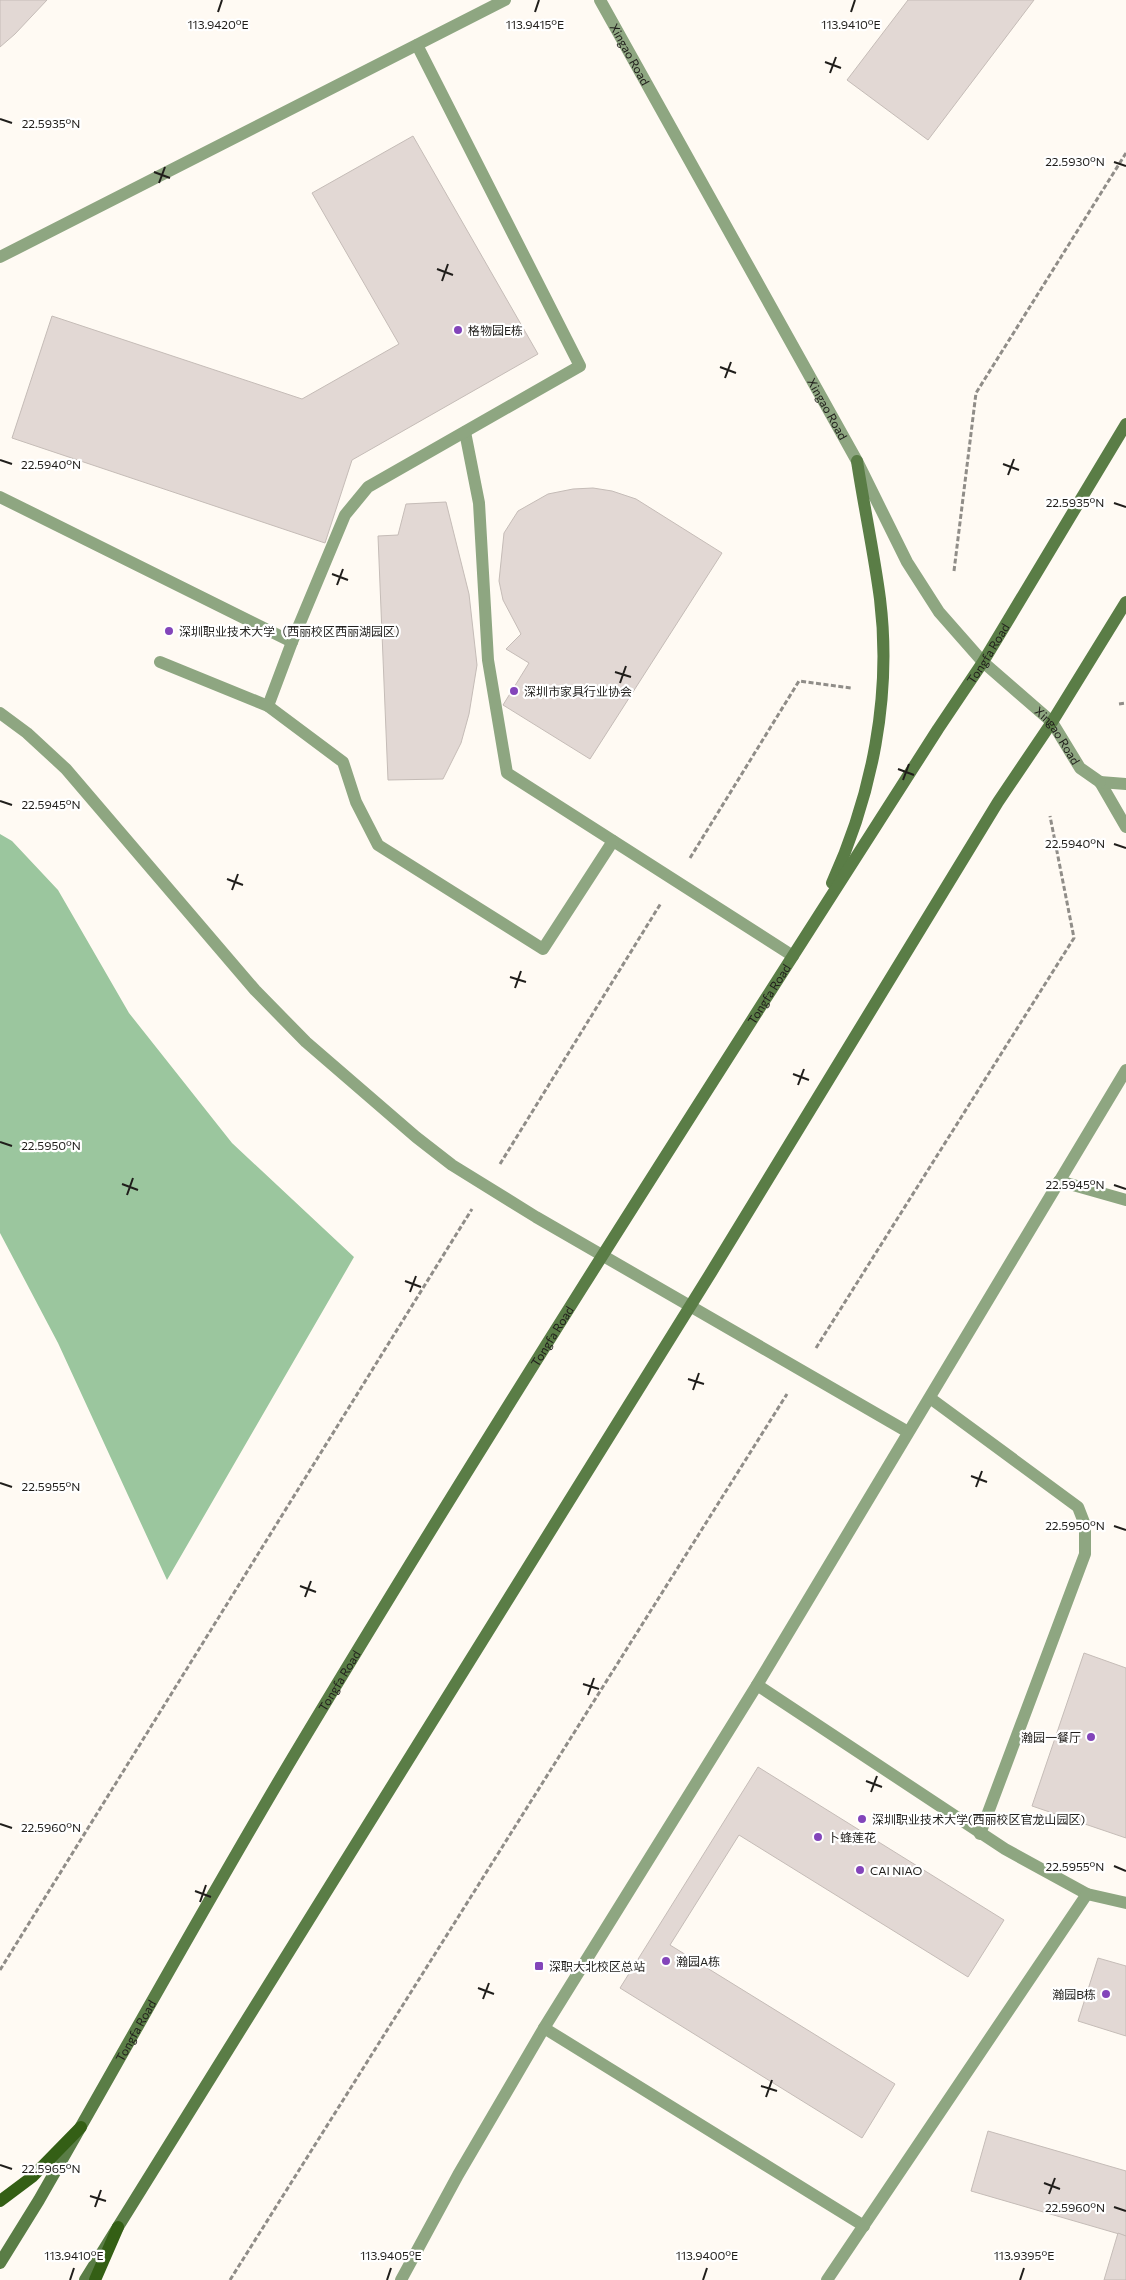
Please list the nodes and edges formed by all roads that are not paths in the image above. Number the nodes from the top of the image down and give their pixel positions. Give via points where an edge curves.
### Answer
1 (505, 0) edge
2 (600, 0) edge
3 (417, 44) junction
4 (0, 257) edge
5 (1126, 424) edge
6 (465, 432) junction
7 (857, 460) junction
8 (0, 497) edge
9 (1126, 602) edge
10 (292, 642) junction
11 (160, 662) dead end
12 (983, 662) junction
13 (268, 706) junction
14 (0, 713) edge
15 (1052, 722) junction
16 (1100, 782) junction
17 (1126, 784) edge
18 (1126, 827) edge
19 (612, 841) junction
20 (814, 922) junction
21 (793, 956) junction
22 (1126, 1070) edge
23 (1059, 1182) junction
24 (1126, 1200) edge
25 (930, 1398) junction
26 (908, 1432) junction
27 (757, 1685) junction
28 (980, 1834) junction
29 (1088, 1894) junction
30 (1126, 1903) edge
31 (544, 2028) junction
32 (81, 2126) junction
33 (0, 2201) edge
34 (864, 2226) junction
35 (118, 2227) junction
36 (0, 2263) edge
37 (85, 2280) edge
38 (95, 2280) edge
39 (401, 2280) edge
40 (827, 2280) edge

1 - 3 street
2 - 7 street, Xingao Road
3 - 4 street
3 - 6 street via 580,366
5 - 12 main road, Tongfa Road
6 - 10 street via 368,487 345,515
6 - 19 street via 479,503 488,660 507,773
7 - 12 street, Xingao Road via 907,562 939,612
7 - 20 main road via 880,599 884,659 880,719 871,771 856,820
8 - 10 street
9 - 15 main road
10 - 13 street
11 - 13 street
12 - 15 street, Xingao Road
12 - 20 main road, Tongfa Road
13 - 19 street via 343,762 356,802 378,845 543,949
14 - 26 street via 66,769 255,990 306,1042 452,1165
15 - 16 street, Xingao Road via 1080,768
15 - 35 main road via 998,802 712,1270
16 - 17 street
16 - 18 street
19 - 21 street
20 - 21 main road, Tongfa Road
21 - 32 main road, Tongfa Road via 373,1624
22 - 23 street
23 - 24 street
23 - 25 street
25 - 26 street
25 - 28 street via 1078,1508 1085,1525 1085,1554
26 - 27 street
27 - 28 street
27 - 31 street
28 - 29 street
29 - 30 street
29 - 34 street
31 - 34 street
31 - 39 street
32 - 33 main road via 32,2177
32 - 36 main road, Tongfa Road
34 - 40 street
35 - 37 main road
35 - 38 main road

